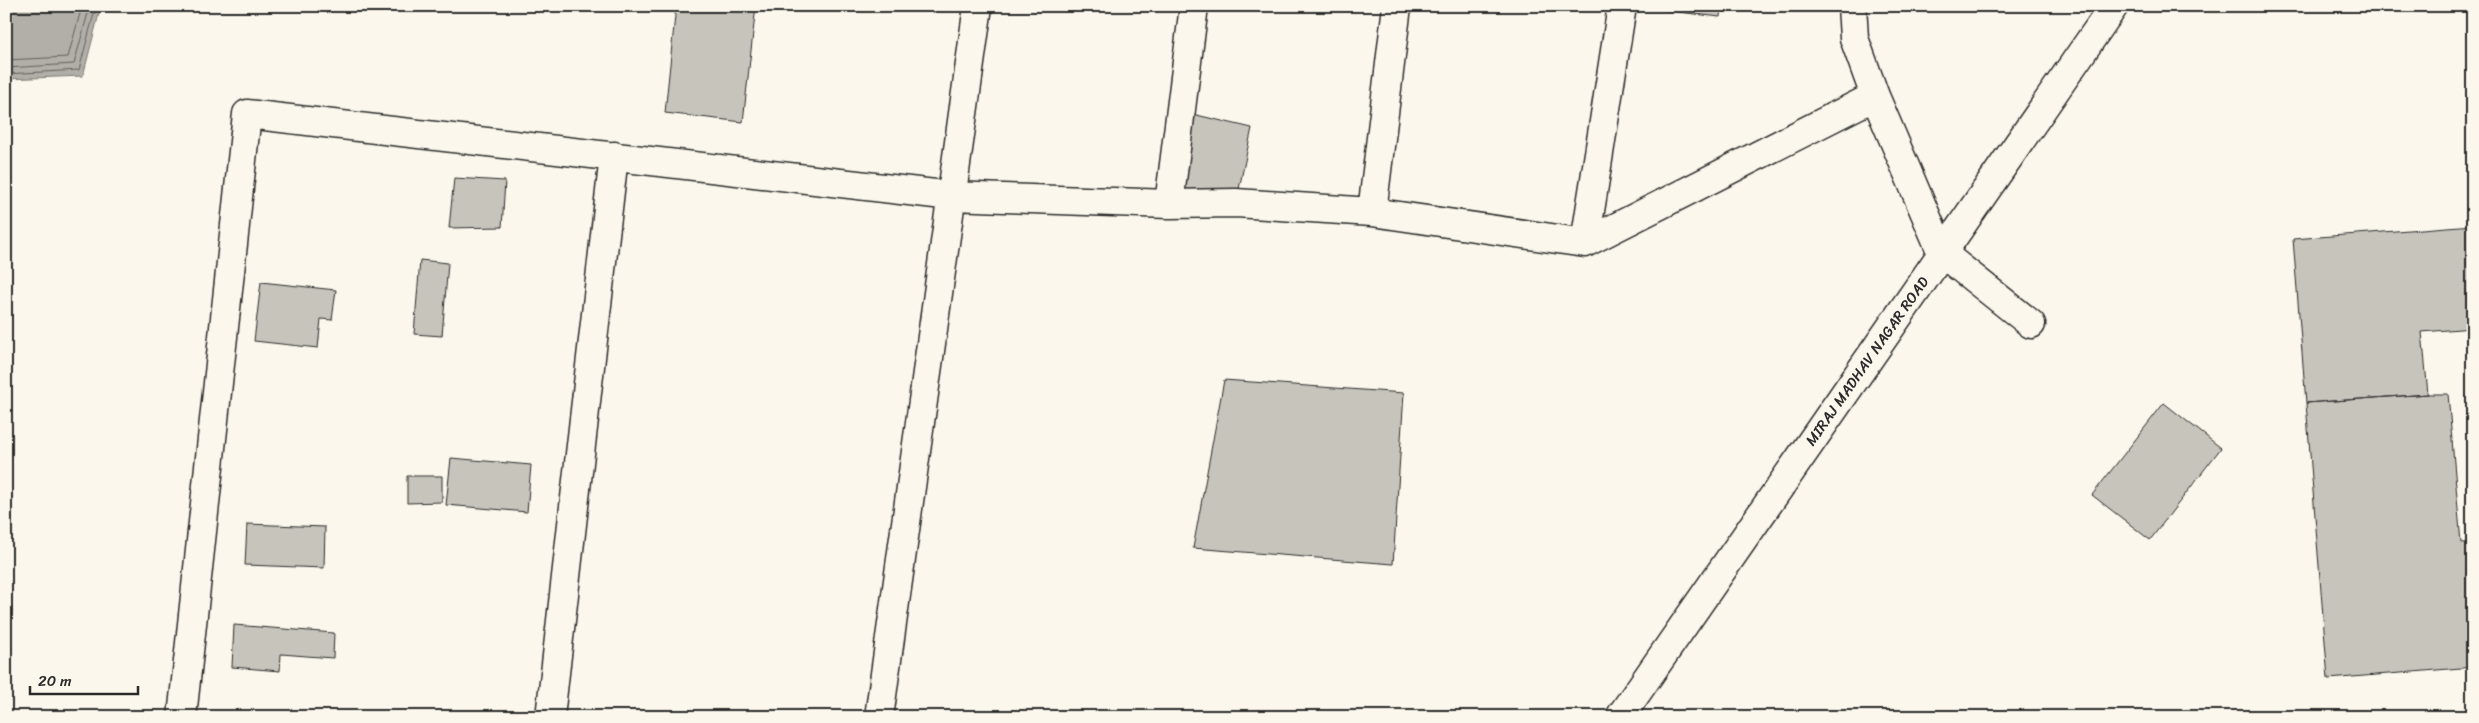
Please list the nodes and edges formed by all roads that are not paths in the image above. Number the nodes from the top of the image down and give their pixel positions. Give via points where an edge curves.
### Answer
1 (978, 6) edge
2 (1194, 6) edge
3 (1397, 6) edge
4 (1622, 6) edge
5 (1852, 6) edge
6 (2114, 6) edge
7 (1876, 96) junction
8 (614, 156) junction
9 (952, 196) junction
10 (1169, 204) junction
11 (1372, 212) junction
12 (1585, 243) junction
13 (1942, 253) junction
14 (2031, 324) dead end
15 (182, 717) edge
16 (550, 717) edge
17 (879, 717) edge
18 (1620, 717) edge

1 - 9 street
2 - 10 street
3 - 11 street
4 - 12 street
5 - 7 street via 1854,38
6 - 13 street, MIRAJ MADHAV NAGAR ROAD
7 - 12 street
7 - 13 street
8 - 9 street
8 - 15 street via 247,114
8 - 16 street
9 - 10 street
9 - 17 street
10 - 11 street via 1236,203
11 - 12 street
13 - 14 street
13 - 18 street, MIRAJ MADHAV NAGAR ROAD

